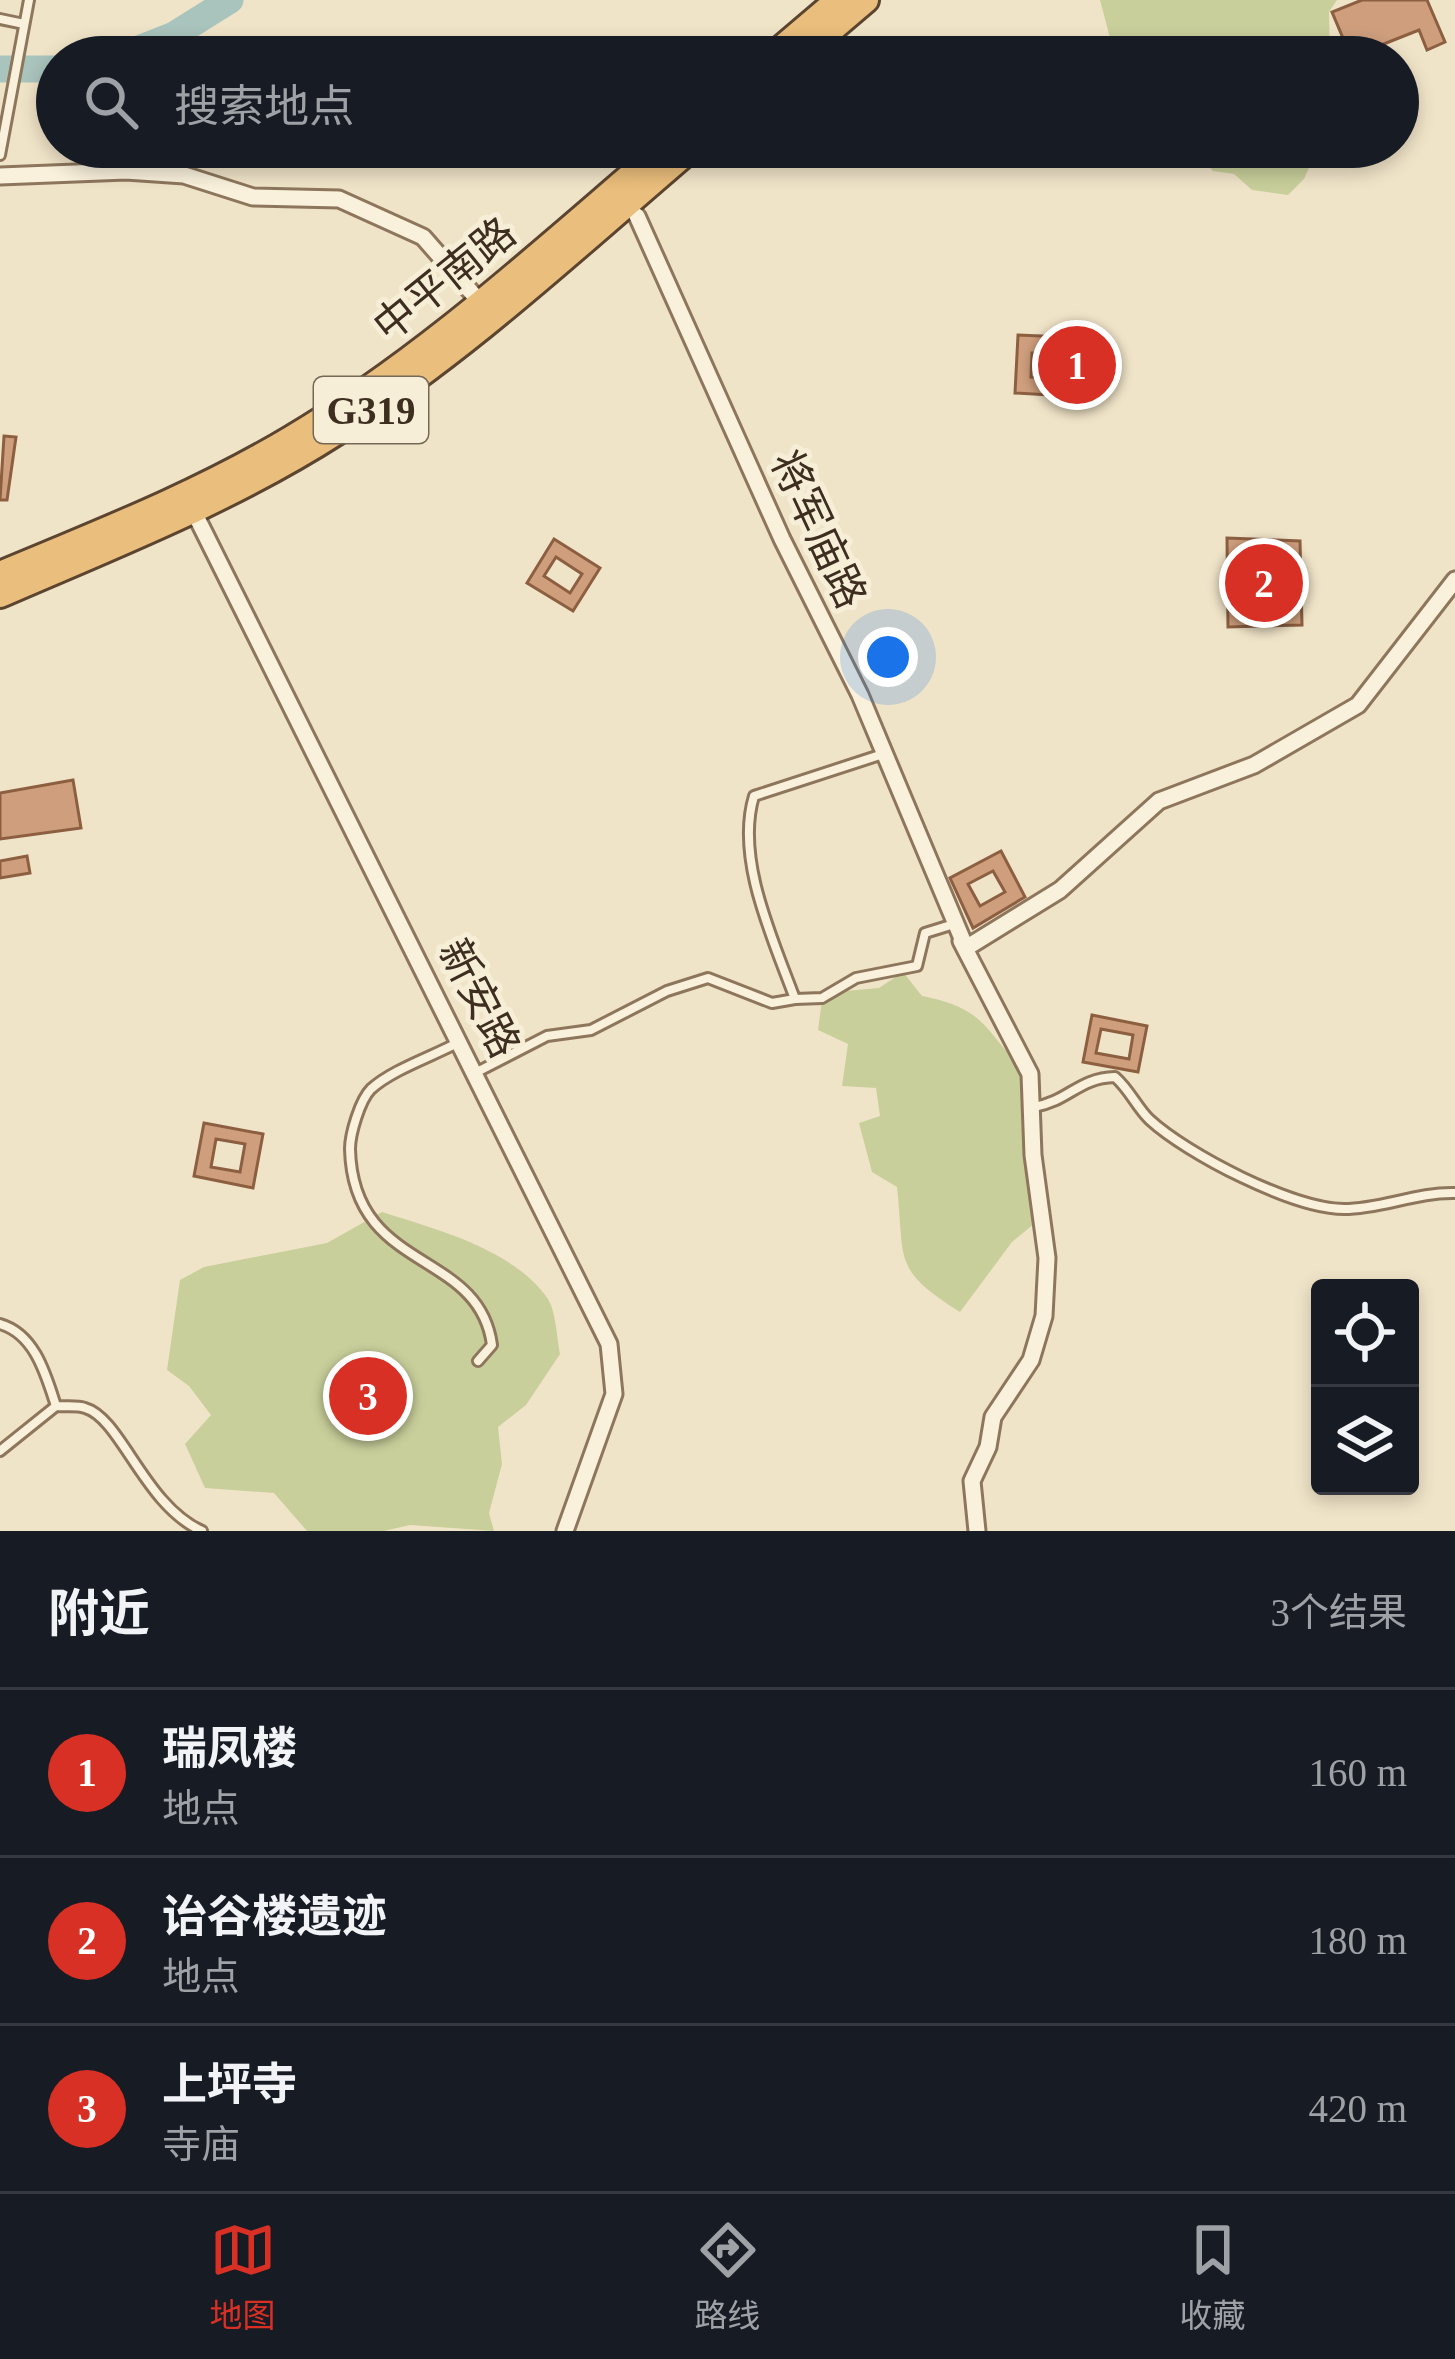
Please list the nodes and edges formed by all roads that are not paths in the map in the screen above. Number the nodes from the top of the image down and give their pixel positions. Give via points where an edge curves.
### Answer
1 (29, 0) edge
2 (838, 0) edge
3 (866, 0) edge
4 (0, 19) edge
5 (24, 24) junction
6 (796, 36) edge
7 (824, 36) edge
8 (0, 155) edge
9 (639, 168) edge
10 (668, 168) edge
11 (0, 176) edge
12 (637, 216) dead end
13 (480, 302) junction
14 (194, 512) junction
15 (0, 574) edge
16 (1455, 580) edge
17 (0, 595) edge
18 (883, 754) junction
19 (954, 923) junction
20 (963, 945) junction
21 (795, 999) junction
22 (462, 1040) junction
23 (477, 1072) junction
24 (1034, 1107) junction
25 (1455, 1193) edge
26 (0, 1324) edge
27 (478, 1361) dead end
28 (56, 1406) junction
29 (0, 1451) edge
30 (202, 1531) edge
31 (565, 1531) edge
32 (976, 1531) edge

1 - 5 lane
2 - 6 highway
3 - 7 highway
4 - 5 lane
5 - 8 lane
9 - 13 highway, 中平南路 / G319
10 - 14 highway, G319 via 416,378
11 - 13 street via 126,171 184,176 253,197 339,199 423,237
12 - 18 street, 将军庙路
13 - 15 highway, 中平南路 / G319 via 367,391 236,470
14 - 17 highway, G319
14 - 22 street, 新安路
16 - 20 street via 1362,701 1254,765 1153,804 1060,890
18 - 19 street, 将军庙路
18 - 21 lane via 754,796 744,829 761,918
19 - 20 street, 将军庙路
19 - 21 lane via 925,933 917,966 856,978 822,998
20 - 24 street, 将军庙路 via 1030,1074
21 - 23 lane via 772,1003 708,978 591,1030 547,1036
22 - 23 street, 新安路
22 - 27 lane via 369,1090 350,1138 351,1178 382,1235 488,1315 492,1345
23 - 31 street, 新安路 via 613,1355 608,1417
24 - 25 lane via 1056,1104 1088,1077 1115,1077 1147,1118 1225,1168 1297,1198 1341,1210
24 - 32 street, 将军庙路 via 1044,1316 972,1481
26 - 28 lane via 14,1328 41,1360
28 - 29 lane
28 - 30 lane via 88,1408 110,1426 144,1484

